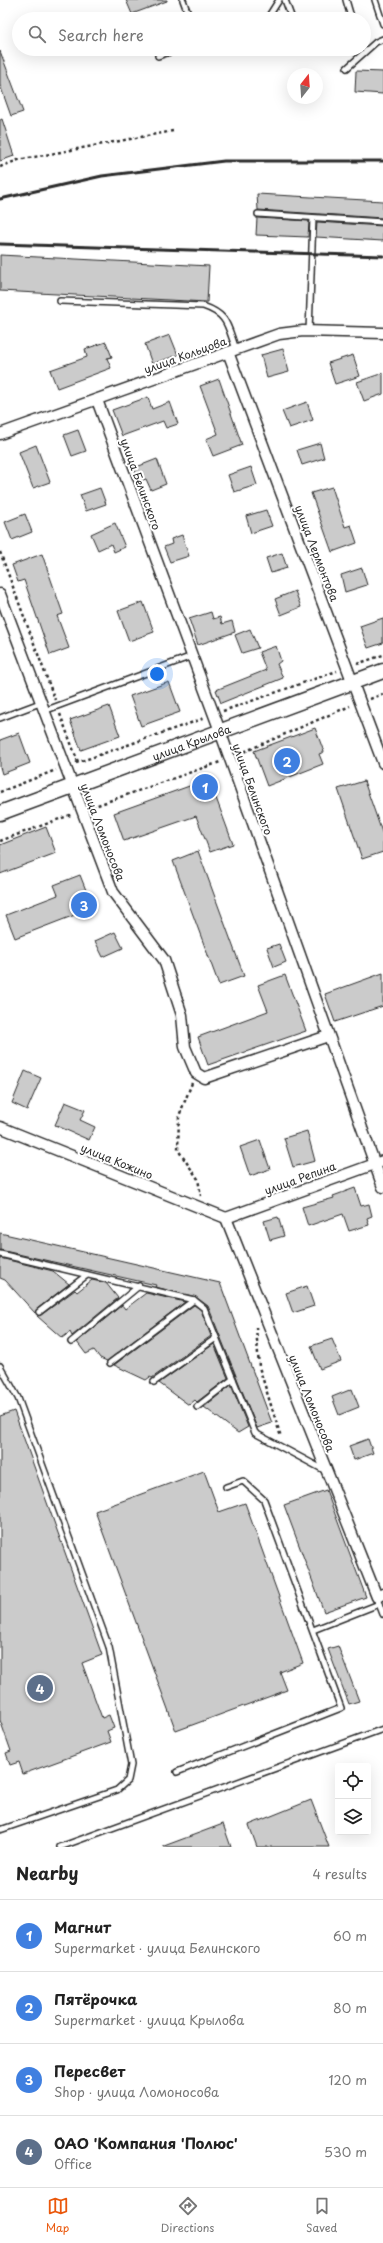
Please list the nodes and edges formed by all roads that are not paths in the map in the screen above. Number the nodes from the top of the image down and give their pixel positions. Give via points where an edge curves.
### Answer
1 (183, 0) edge
2 (279, 0) edge
3 (285, 0) edge
4 (346, 0) edge
5 (375, 0) edge
6 (187, 12) edge
7 (271, 12) edge
8 (289, 12) edge
9 (350, 12) edge
10 (383, 24) edge
11 (383, 39) edge
12 (371, 46) edge
13 (360, 56) edge
14 (347, 68) dead end
15 (258, 214) dead end
16 (313, 218) junction
17 (383, 222) edge
18 (60, 301) dead end
19 (310, 332) junction
20 (383, 333) edge
21 (232, 351) junction
22 (97, 400) junction
23 (0, 434) edge
24 (0, 594) edge
25 (192, 656) junction
26 (383, 671) edge
27 (354, 682) junction
28 (41, 707) junction
29 (0, 718) edge
30 (220, 731) junction
31 (383, 763) edge
32 (72, 786) junction
33 (0, 813) edge
34 (328, 1036) junction
35 (0, 1127) edge
36 (379, 1162) edge
37 (383, 1186) edge
38 (226, 1218) junction
39 (0, 1254) edge
40 (87, 1275) junction
41 (139, 1286) junction
42 (194, 1300) junction
43 (39, 1312) dead end
44 (216, 1338) junction
45 (71, 1342) dead end
46 (110, 1363) dead end
47 (0, 1366) edge
48 (233, 1379) junction
49 (154, 1382) dead end
50 (197, 1407) dead end
51 (327, 1472) junction
52 (226, 1487) dead end
53 (380, 1598) edge
54 (383, 1614) edge
55 (313, 1630) junction
56 (383, 1729) edge
57 (177, 1772) dead end
58 (0, 1830) edge
59 (60, 1847) edge

1 - 6 lane
2 - 7 lane
3 - 8 lane
4 - 9 lane
5 - 10 lane
11 - 12 lane
13 - 14 lane
15 - 16 lane
16 - 17 lane
16 - 19 lane
18 - 21 lane via 203,306 224,317
19 - 20 street, улица Кольцова
19 - 21 street, улица Кольцова via 279,334
21 - 22 street, улица Кольцова
21 - 27 street, улица Лермонтова
22 - 23 street, улица Кольцова
22 - 25 street, улица Белинского
24 - 28 street, улица Ломоносова
25 - 28 lane
25 - 30 street, улица Белинского
26 - 27 main road, улица Крылова
27 - 30 main road, улица Крылова
27 - 31 street, улица Лермонтова
28 - 29 lane
28 - 32 street, улица Ломоносова
30 - 32 main road, улица Крылова
30 - 34 street, улица Белинского
32 - 33 main road, улица Крылова
32 - 34 street, улица Ломоносова via 113,892 164,960 182,1015 185,1047 196,1073 204,1078
34 - 36 street, улица Белинского
35 - 38 street, улица Кожино
36 - 37 street, улица Белинского
36 - 38 street, улица Репина
38 - 51 street, улица Ломоносова
39 - 40 lane
40 - 41 lane
40 - 43 lane
41 - 42 lane
41 - 45 lane
42 - 44 lane via 204,1308
42 - 46 lane
44 - 48 lane
44 - 49 lane
47 - 58 lane via 18,1398 109,1647 131,1764 128,1780 117,1790
48 - 50 lane
48 - 51 lane via 255,1433
51 - 53 street, улица Ломоносова
52 - 55 lane via 244,1481 264,1500
53 - 54 lane
53 - 55 lane
55 - 57 lane via 341,1708
56 - 59 lane

